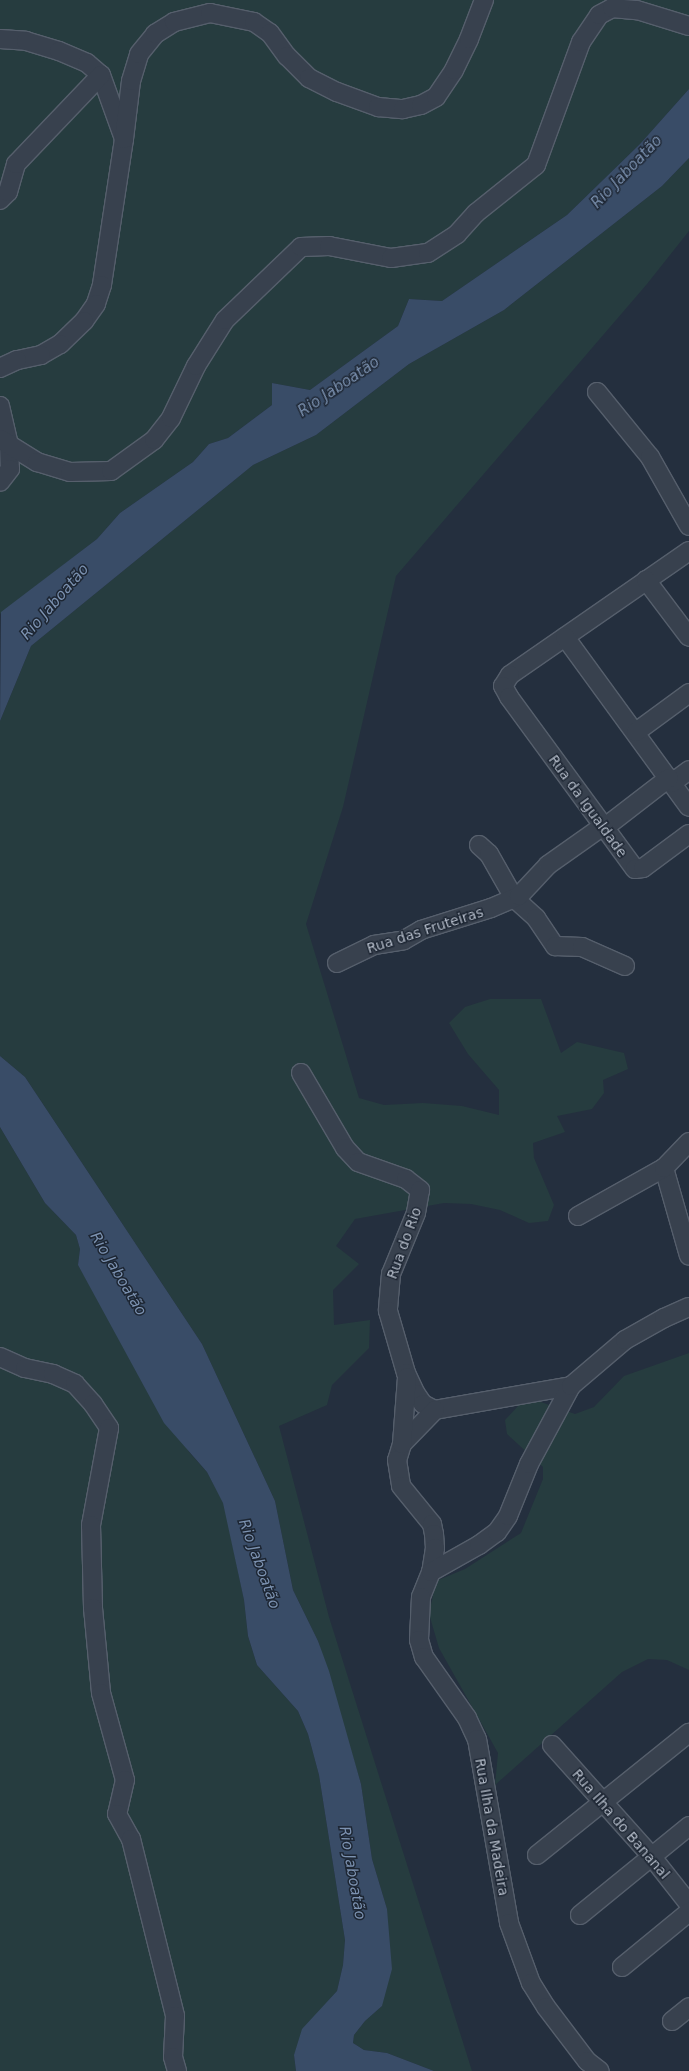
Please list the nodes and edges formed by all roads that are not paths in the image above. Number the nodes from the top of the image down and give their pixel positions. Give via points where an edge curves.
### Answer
1 (484, 0) edge
2 (689, 26) edge
3 (0, 39) edge
4 (101, 75) junction
5 (124, 139) junction
6 (0, 200) edge
7 (0, 368) edge
8 (598, 392) dead end
9 (0, 406) edge
10 (5, 441) edge
11 (0, 482) edge
12 (689, 526) edge
13 (689, 551) edge
14 (646, 580) junction
15 (565, 637) junction
16 (689, 637) edge
17 (689, 693) edge
18 (636, 732) junction
19 (689, 770) edge
20 (671, 780) junction
21 (689, 807) edge
22 (603, 827) junction
23 (689, 834) edge
24 (478, 845) dead end
25 (514, 898) junction
26 (336, 963) dead end
27 (625, 966) dead end
28 (301, 1073) dead end
29 (689, 1142) edge
30 (664, 1168) junction
31 (578, 1216) dead end
32 (689, 1256) edge
33 (689, 1307) edge
34 (0, 1357) edge
35 (407, 1375) junction
36 (571, 1386) junction
37 (435, 1410) junction
38 (402, 1444) junction
39 (431, 1572) junction
40 (689, 1733) edge
41 (552, 1745) dead end
42 (603, 1802) junction
43 (689, 1826) edge
44 (536, 1855) dead end
45 (652, 1857) junction
46 (689, 1904) edge
47 (689, 1912) edge
48 (580, 1915) dead end
49 (622, 1967) dead end
50 (689, 2007) edge
51 (672, 2021) dead end
52 (177, 2071) edge
53 (600, 2071) edge

1 - 5 street via 466,45 436,97 421,105 403,108 378,107 337,92 309,78 287,56 270,33 254,22 210,14 174,22 155,34 139,54 131,81
2 - 10 street via 637,10 612,8 599,15 581,42 536,165 476,213 457,234 428,253 390,258 329,246 301,247 225,320 196,366 171,418 154,440 111,471 70,472 37,462
3 - 4 street via 26,41 59,51 87,63
4 - 5 street
4 - 6 street via 16,164 8,192
5 - 7 street via 102,285 96,304 84,321 60,344 41,355 17,360
8 - 12 street via 650,457
9 - 10 street
10 - 11 street via 10,469
13 - 14 street
14 - 15 street
14 - 16 street
15 - 18 street
15 - 22 street, Rua da Igualdade via 510,676 504,682 504,689
17 - 18 street
18 - 20 street
19 - 20 street, Rua das Fruteiras
20 - 21 street
20 - 22 street, Rua das Fruteiras
22 - 23 street, Rua da Igualdade via 632,866 639,870
22 - 25 street, Rua das Fruteiras via 548,865
24 - 25 street via 489,854
25 - 26 street, Rua das Fruteiras via 421,930 404,940 374,945
25 - 27 street via 536,918 555,946 582,946
28 - 35 street, Rua do Rio via 345,1148 358,1162 406,1179 420,1190 416,1213 399,1252 388,1287 388,1311
29 - 30 street
30 - 31 street
30 - 32 street
33 - 36 street via 624,1340
34 - 52 street via 75,1384 93,1404 108,1428 91,1525 93,1608 101,1693 125,1780 117,1814 131,1838 175,2016 173,2057
35 - 37 street, Rua do Rio via 423,1404
35 - 38 street
36 - 37 street
36 - 39 street via 529,1464 508,1516 497,1532
37 - 38 street
38 - 39 street via 396,1460 401,1486 432,1524 436,1548
39 - 53 street, Rua Ilha da Madeira via 421,1598 419,1640 424,1657 467,1718 477,1739 508,1923 531,1983 587,2061
40 - 42 street
41 - 42 street, Rua Ilha do Bananal
42 - 44 street
42 - 45 street, Rua Ilha do Bananal
43 - 45 street
45 - 46 street, Rua Ilha do Bananal
45 - 48 street
47 - 49 street
50 - 51 street

